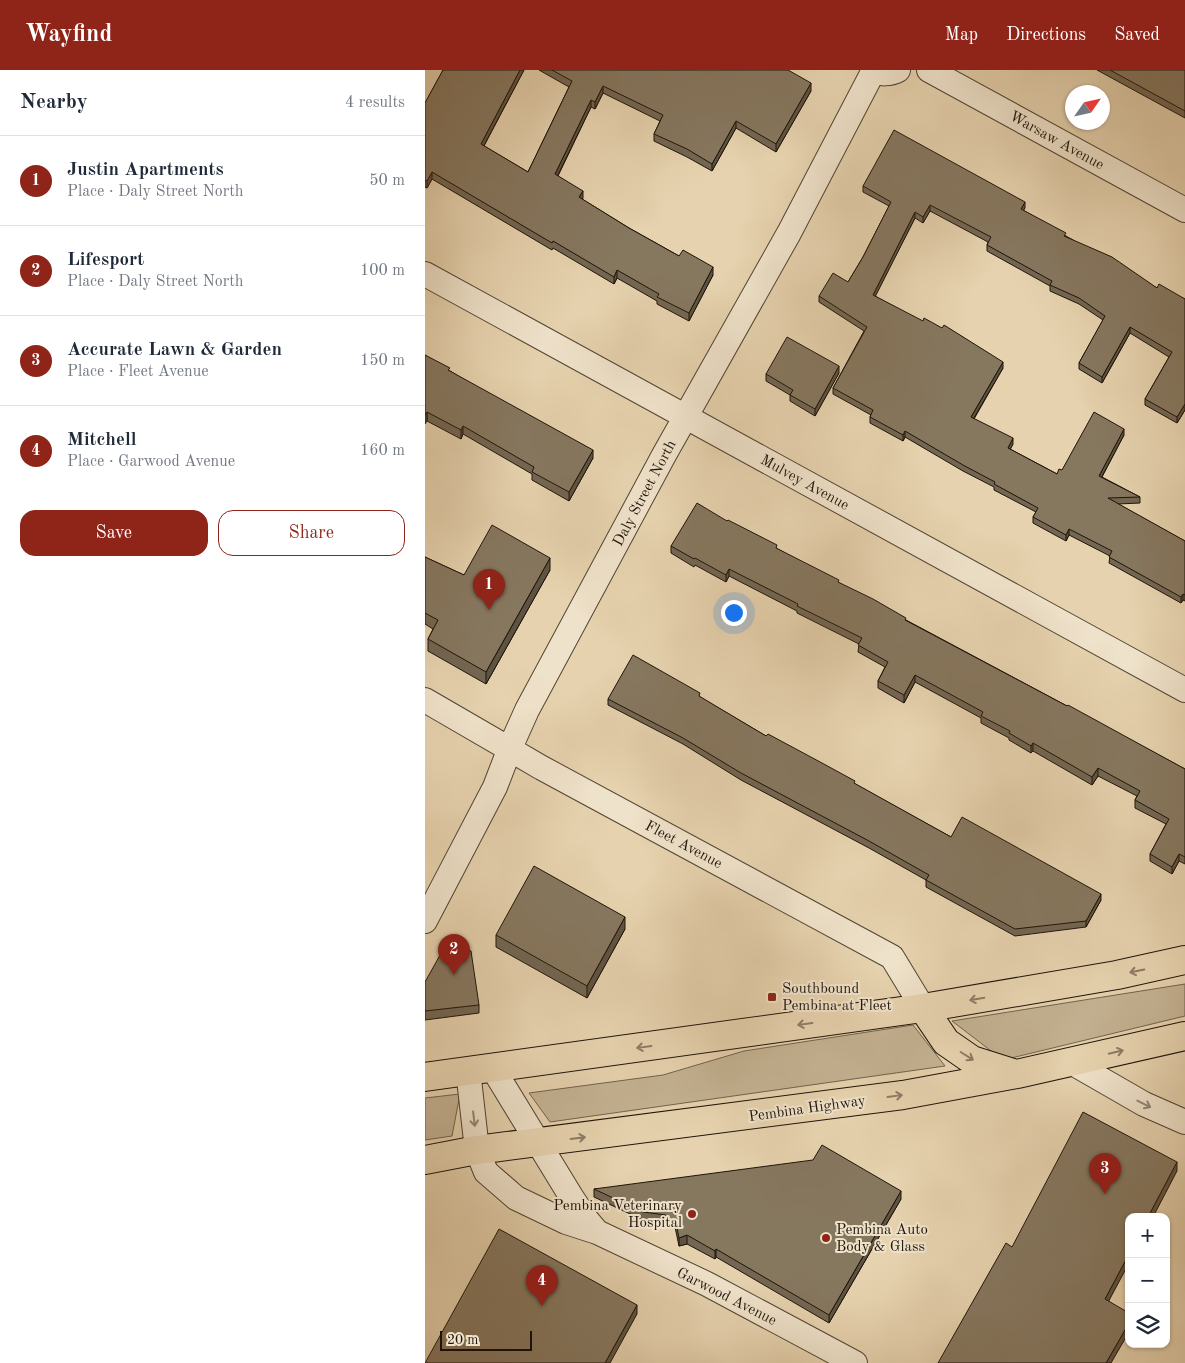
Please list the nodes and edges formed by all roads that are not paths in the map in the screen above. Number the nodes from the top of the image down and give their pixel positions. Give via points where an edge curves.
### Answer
1 (874, 70) edge
2 (898, 70) edge
3 (929, 70) edge
4 (1185, 210) edge
5 (425, 274) edge
6 (685, 416) junction
7 (1185, 690) edge
8 (425, 700) edge
9 (510, 748) junction
10 (425, 921) edge
11 (1185, 960) edge
12 (923, 1008) junction
13 (1185, 1036) edge
14 (1071, 1062) junction
15 (480, 1069) junction
16 (1017, 1074) junction
17 (425, 1077) edge
18 (1185, 1122) edge
19 (538, 1143) junction
20 (477, 1150) junction
21 (425, 1160) edge
22 (597, 1232) junction
23 (855, 1363) edge

1 - 2 street via 885,74
1 - 6 street, Daly Street North via 789,233
3 - 4 street, Warsaw Avenue
5 - 6 street, Mulvey Avenue
6 - 7 street, Mulvey Avenue
6 - 9 street, Daly Street North via 527,710
8 - 9 street, Fleet Avenue
9 - 10 street, Daly Street North via 495,787
9 - 12 street, Fleet Avenue via 892,957
11 -> 12 main road via 1117,975
12 -> 15 main road
12 -> 16 main road via 946,1042 972,1060
14 -> 13 main road, Pembina Highway
14 - 16 main road, Pembina Highway
14 -> 18 street via 1144,1104
15 - 17 main road
15 - 19 street, Garwood Avenue
15 -> 20 street, Garwood Avenue
19 -> 16 main road, Pembina Highway via 903,1095
19 - 20 main road, Pembina Highway
19 - 22 street, Garwood Avenue
20 - 21 main road, Pembina Highway
20 - 22 street, Garwood Avenue via 487,1172 516,1198 566,1222
22 - 23 street, Garwood Avenue via 707,1284

